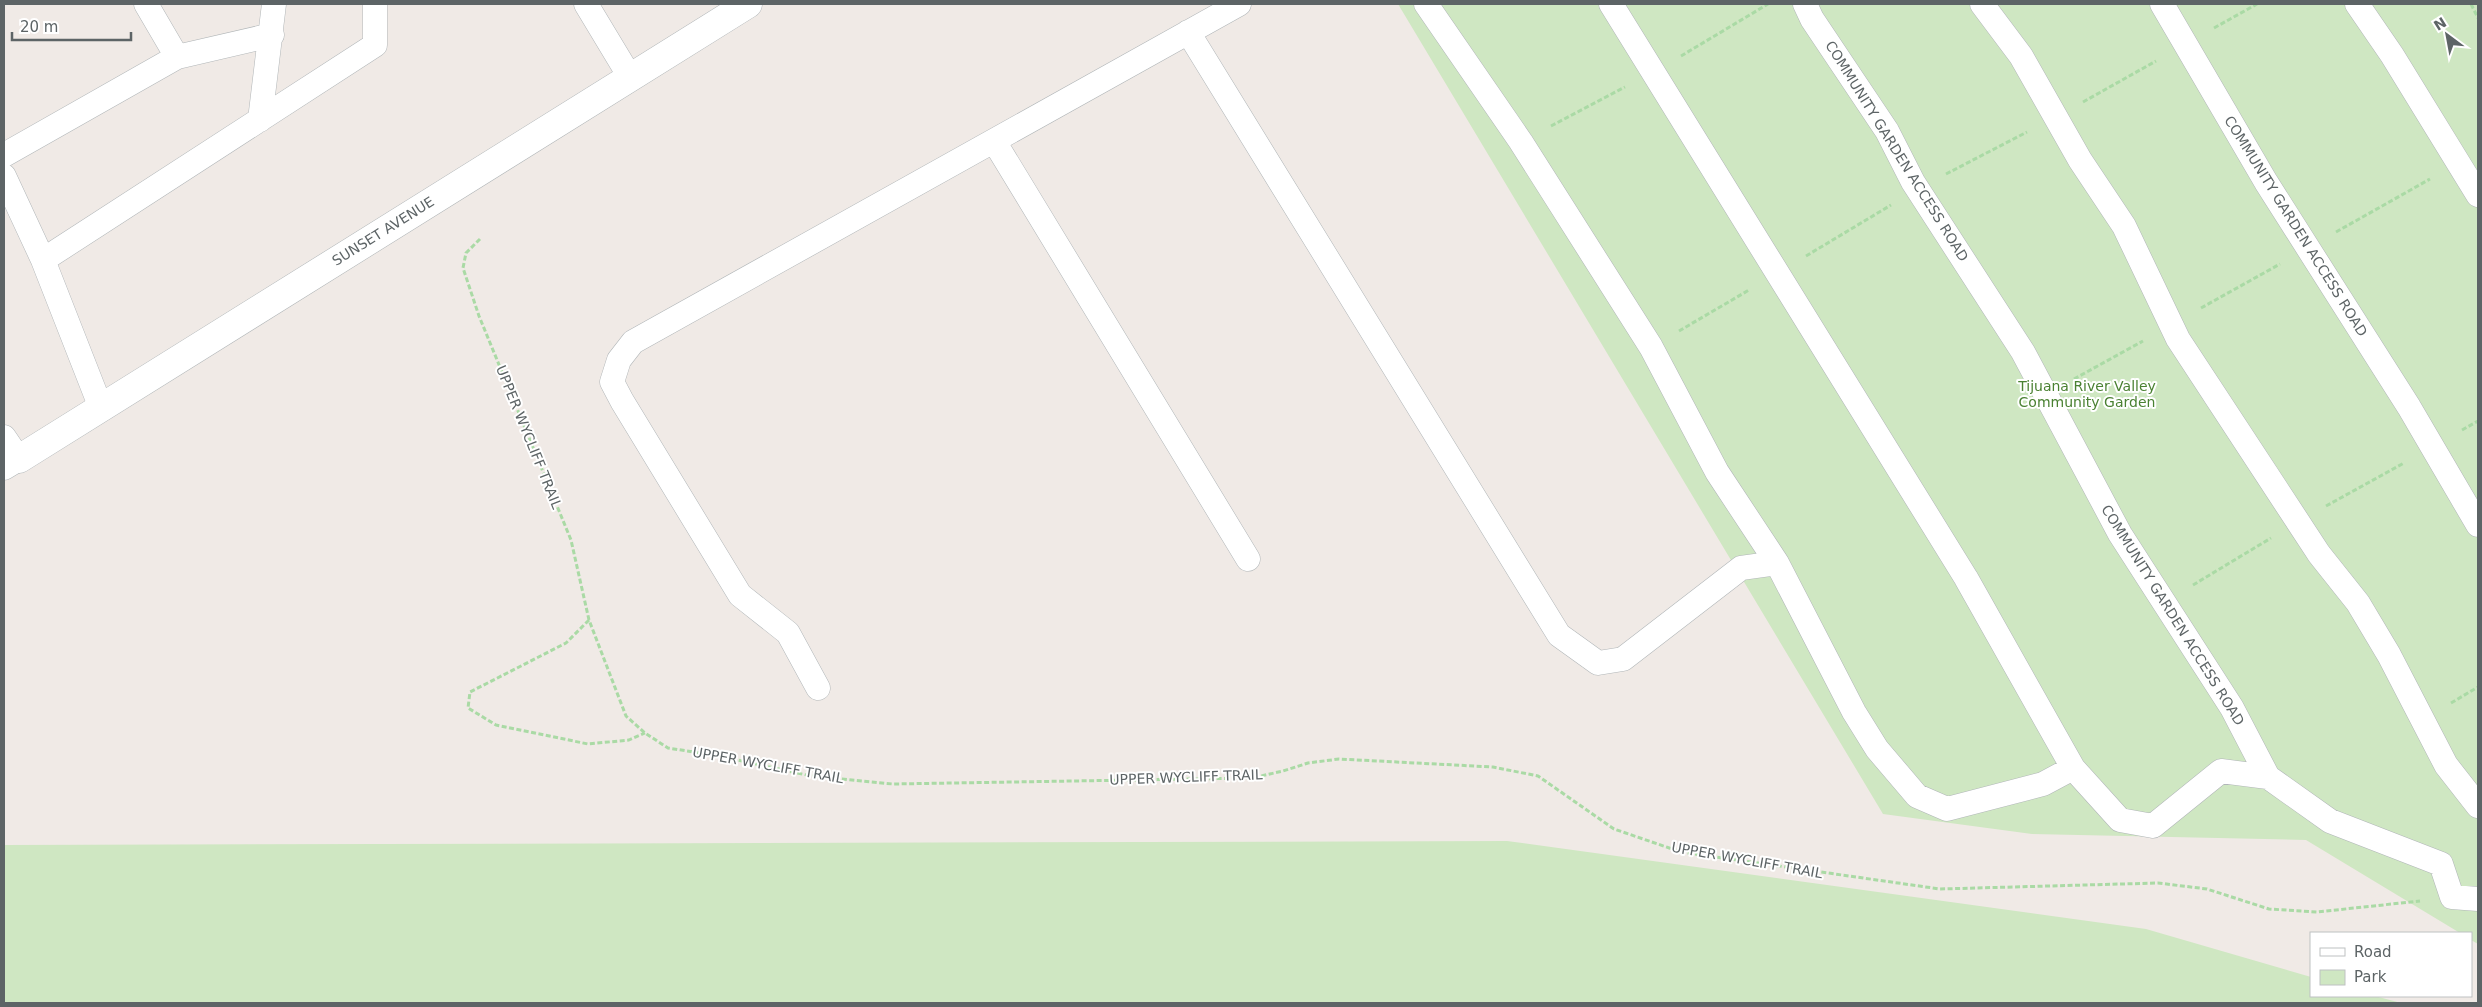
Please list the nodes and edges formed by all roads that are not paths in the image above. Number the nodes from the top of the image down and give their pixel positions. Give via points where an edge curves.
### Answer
1 (146, 4) edge
2 (274, 4) edge
3 (376, 4) edge
4 (586, 4) edge
5 (748, 4) edge
6 (1240, 4) edge
7 (1426, 4) edge
8 (1611, 4) edge
9 (1805, 4) edge
10 (1982, 4) edge
11 (2162, 4) edge
12 (2357, 4) edge
13 (1188, 32) junction
14 (272, 35) junction
15 (177, 57) junction
16 (630, 77) junction
17 (260, 120) junction
18 (994, 141) junction
19 (4, 155) edge
20 (4, 176) edge
21 (2478, 195) edge
22 (42, 260) junction
23 (101, 408) junction
24 (4, 437) edge
25 (11, 463) edge
26 (2478, 525) edge
27 (1248, 559) dead end
28 (1777, 563) junction
29 (818, 688) dead end
30 (2073, 768) junction
31 (2268, 777) junction
32 (2478, 806) edge
33 (2478, 899) edge

1 - 15 lane
2 - 14 lane
3 - 17 lane via 375,46
4 - 16 lane
5 - 16 street, SUNSET AVENUE
6 - 13 lane
7 - 28 lane via 1521,142 1651,347 1717,472
8 - 30 lane via 1966,578
9 - 31 lane, COMMUNITY GARDEN ACCESS ROAD via 1812,20 1887,131 1918,189 1989,297 2046,394 2120,534 2232,708
10 - 32 lane via 2021,56 2080,160 2124,226 2171,325 2212,393 2319,554 2358,603 2446,764
11 - 26 lane, COMMUNITY GARDEN ACCESS ROAD via 2266,182 2409,407
12 - 21 lane
13 - 18 lane
13 - 28 lane via 1559,635 1598,663 1623,659 1741,568
14 - 15 lane
14 - 17 lane
15 - 19 lane
16 - 23 street, SUNSET AVENUE
17 - 22 lane
18 - 27 lane
18 - 29 lane via 633,342 619,360 612,382 740,595 788,633
20 - 22 lane
22 - 23 lane
23 - 25 street, SUNSET AVENUE
24 - 25 lane
28 - 30 lane via 1854,712 1877,749 1917,796 1947,809 2043,784
30 - 31 lane via 2120,820 2153,826 2221,771
31 - 33 lane, COMMUNITY GARDEN ACCESS ROAD via 2330,821 2441,864 2452,897

